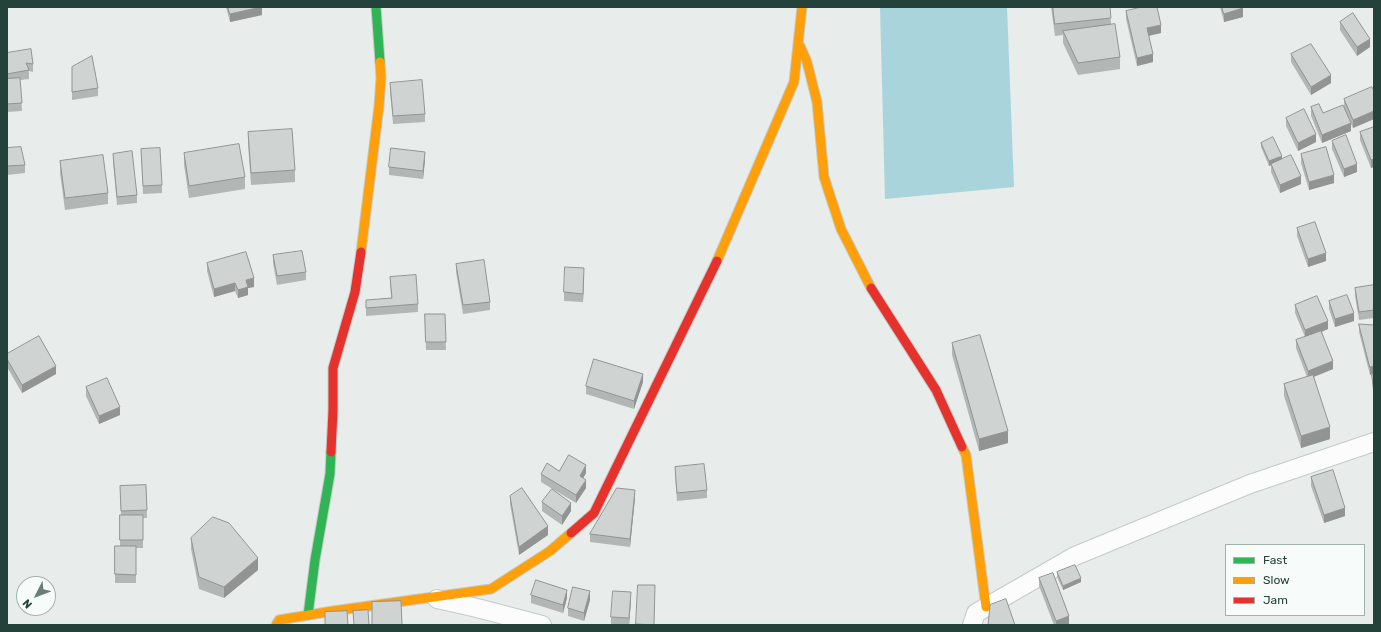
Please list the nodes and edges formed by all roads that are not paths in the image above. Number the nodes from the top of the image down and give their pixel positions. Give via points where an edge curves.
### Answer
1 (376, 7) edge
2 (802, 7) edge
3 (798, 43) junction
4 (1374, 442) edge
5 (429, 598) junction
6 (986, 607) junction
7 (308, 615) junction
8 (970, 624) edge
9 (276, 625) edge
10 (542, 625) edge

1 - 7 street via 381,78 379,106 355,292 333,368 330,474
2 - 3 street
3 - 5 street via 794,82 713,270 594,513 550,551 491,589
3 - 6 street via 807,62 816,102 824,177 841,229 873,291 936,390 966,455
4 - 6 street via 1250,484 1075,556
5 - 7 street
5 - 10 street
6 - 8 street via 976,613
7 - 9 street via 279,620

